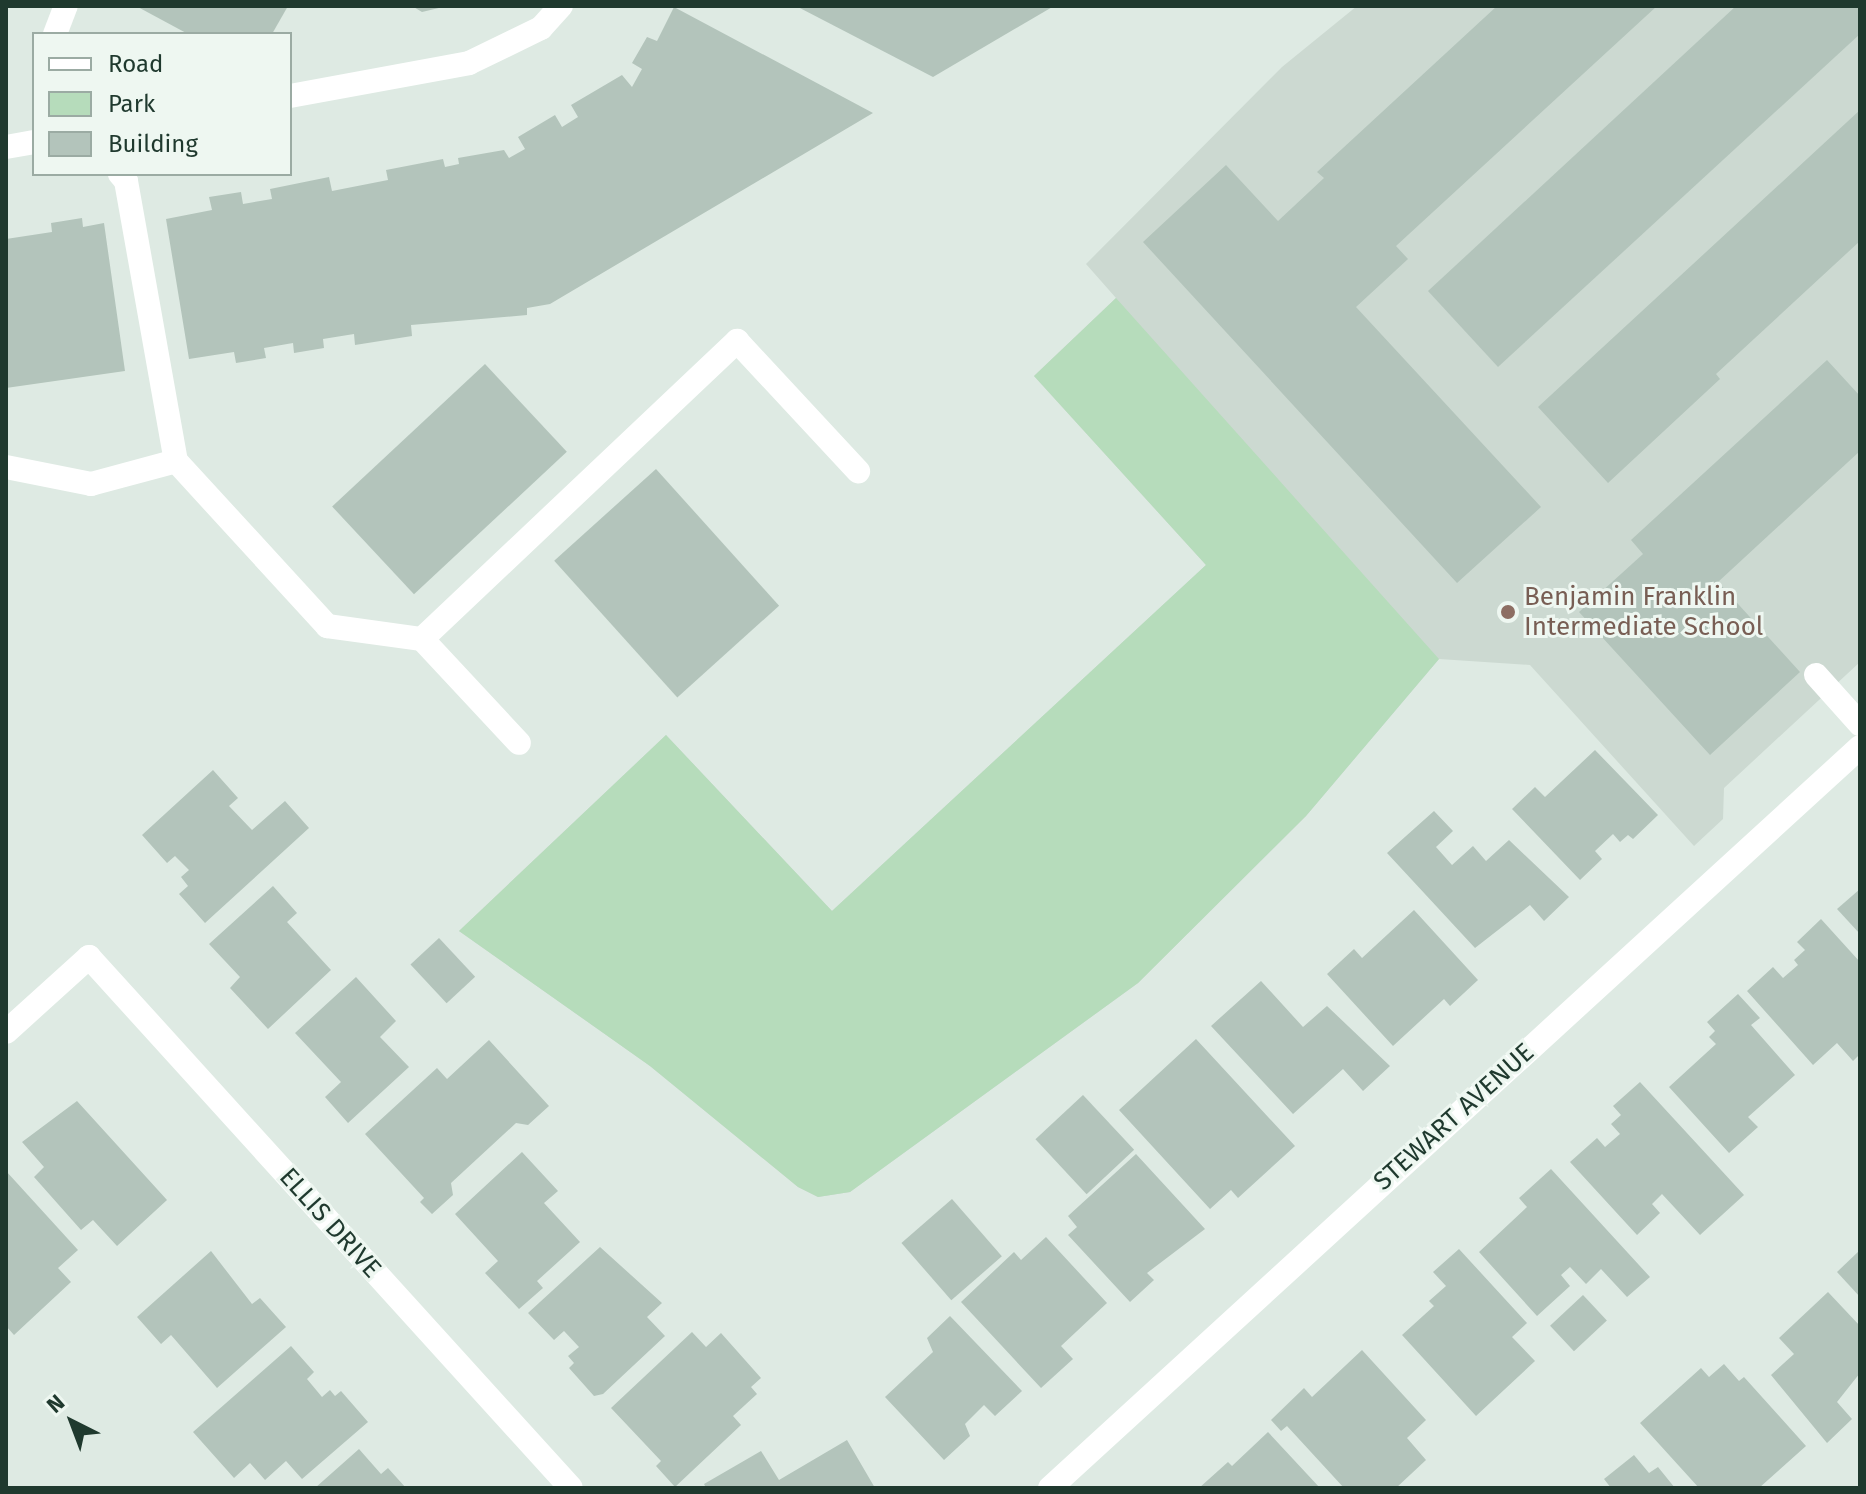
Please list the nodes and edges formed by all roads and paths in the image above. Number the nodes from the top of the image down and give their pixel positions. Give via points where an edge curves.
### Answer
1 (66, 6) edge
2 (561, 6) edge
3 (56, 32) edge
4 (292, 96) edge
5 (32, 142) edge
6 (6, 147) edge
7 (122, 176) edge
8 (176, 461) junction
9 (6, 467) edge
10 (858, 471) dead end
11 (422, 639) junction
12 (1816, 675) dead end
13 (1860, 724) edge
14 (519, 743) dead end
15 (1860, 747) edge
16 (6, 1032) edge
17 (571, 1488) edge
18 (1050, 1488) edge

1 - 3 street
2 - 4 street via 530,35 469,63
5 - 6 street
7 - 8 street
8 - 9 street via 91,484
8 - 11 street via 327,626
10 - 11 street via 737,341
11 - 14 street
12 - 13 street
15 - 18 street, STEWART AVENUE
16 - 17 street, ELLIS DRIVE via 89,957

